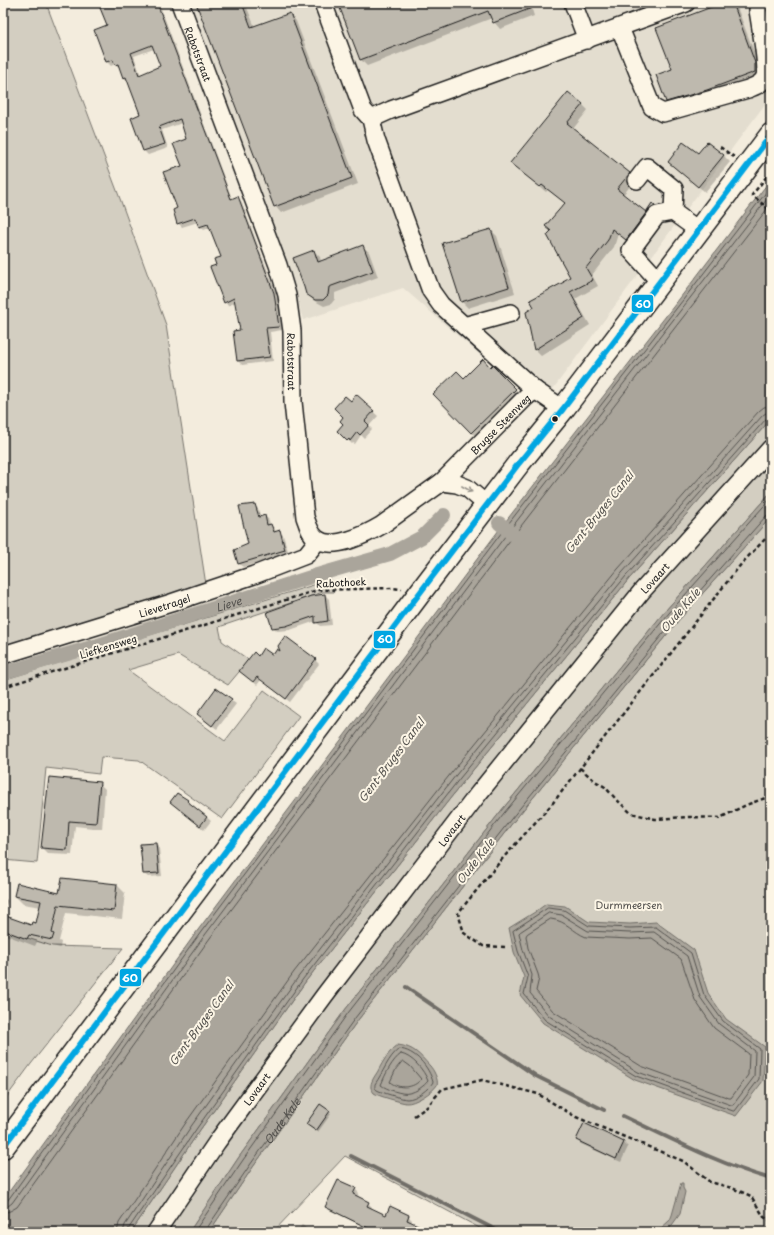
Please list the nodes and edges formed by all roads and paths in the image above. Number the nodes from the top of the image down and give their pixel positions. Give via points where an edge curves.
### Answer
1 (180, 3) edge
2 (323, 3) edge
3 (573, 3) edge
4 (686, 3) edge
5 (759, 3) edge
6 (620, 28) junction
7 (587, 40) junction
8 (371, 120) junction
9 (771, 135) edge
10 (771, 171) edge
11 (637, 180) dead end
12 (771, 211) edge
13 (673, 212) junction
14 (698, 230) junction
15 (659, 281) junction
16 (512, 313) dead end
17 (464, 326) junction
18 (535, 390) junction
19 (563, 409) junction
20 (771, 448) edge
21 (442, 482) junction
22 (487, 505) junction
23 (771, 533) edge
24 (318, 540) junction
25 (422, 590) junction
26 (218, 621) joint
27 (3, 655) edge
28 (3, 687) edge
29 (580, 768) junction
30 (771, 797) edge
31 (505, 947) dead end
32 (414, 1116) dead end
33 (3, 1147) edge
34 (771, 1222) edge
35 (156, 1232) edge

1 - 24 street, Rabotstraat via 287,295 292,331 294,402 305,517 309,529
2 - 8 street via 363,110
3 - 7 street
4 - 6 street
5 - 6 street via 765,65 765,76 759,84 663,113 652,107
6 - 7 street
7 - 8 street via 391,110
8 - 17 street via 431,292
9 - 14 main road
10 - 12 path via 752,195
11 - 13 street via 647,167 674,189
13 - 14 street
13 - 15 street via 657,215 631,250
14 - 15 main road
15 - 19 main road
16 - 17 street
17 - 18 street
18 - 19 street, Brugse Steenweg
18 - 21 street, Brugse Steenweg
19 - 22 main road
20 - 35 street, Lovaart via 642,591 478,793 324,996 217,1142
21 -> 22 street via 467,488
21 - 24 street via 373,530 345,542 326,543
22 - 25 main road
23 - 29 path via 742,563
24 - 27 street, Lievetragel via 306,555 254,575
25 - 26 path, Rabothoek via 318,590
25 - 33 main road
26 - 28 path, Liefkensweg
29 - 30 path via 605,787 631,813 655,820 720,818 746,805
29 - 31 path via 458,912 464,933 482,946
32 - 34 path via 427,1107 442,1089 482,1080 538,1094 576,1117 683,1161 710,1182 751,1196 764,1218

